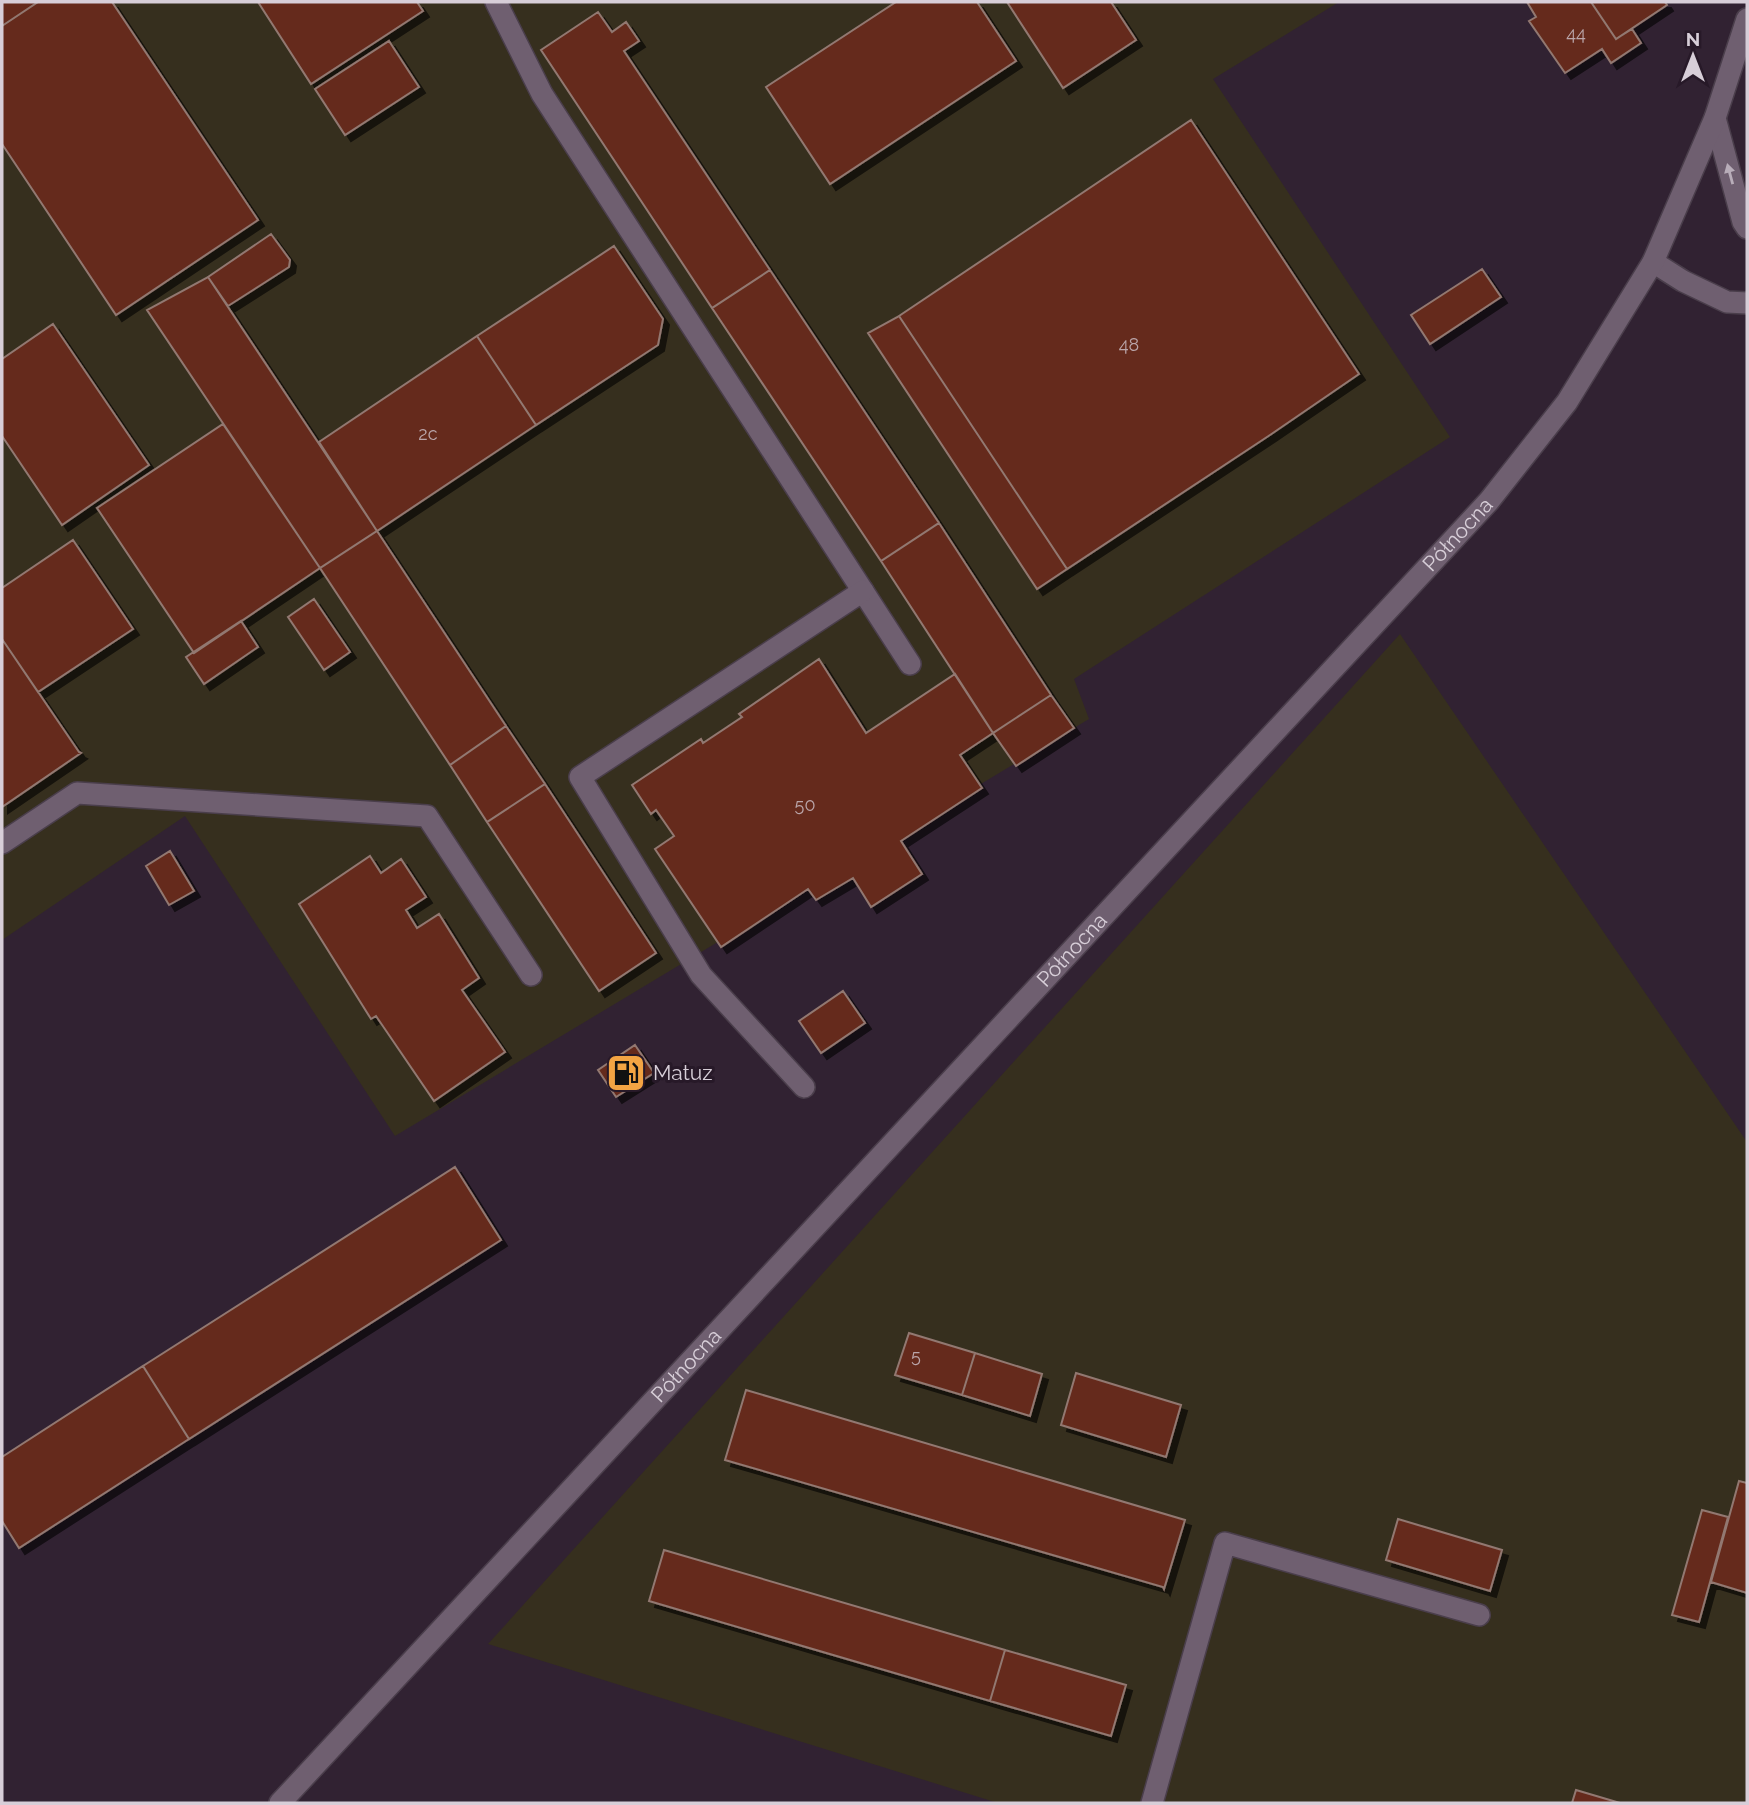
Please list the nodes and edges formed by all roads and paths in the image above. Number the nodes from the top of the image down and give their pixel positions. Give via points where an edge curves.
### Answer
1 (496, 2) edge
2 (1747, 19) edge
3 (1715, 118) junction
4 (1747, 228) edge
5 (1653, 262) junction
6 (1747, 303) edge
7 (863, 591) junction
8 (910, 664) dead end
9 (2, 843) edge
10 (531, 975) dead end
11 (804, 1087) dead end
12 (1479, 1615) dead end
13 (280, 1803) edge
14 (1152, 1803) edge

1 - 7 street via 542,94
2 - 3 street, Północna
4 -> 3 street
3 - 5 street, Północna
5 - 6 street via 1727,302
5 - 13 street, Północna via 1567,402 1480,511
7 - 8 street
7 - 11 street via 580,777 701,975
9 - 10 street via 77,793 427,816
12 - 14 street via 1225,1543

